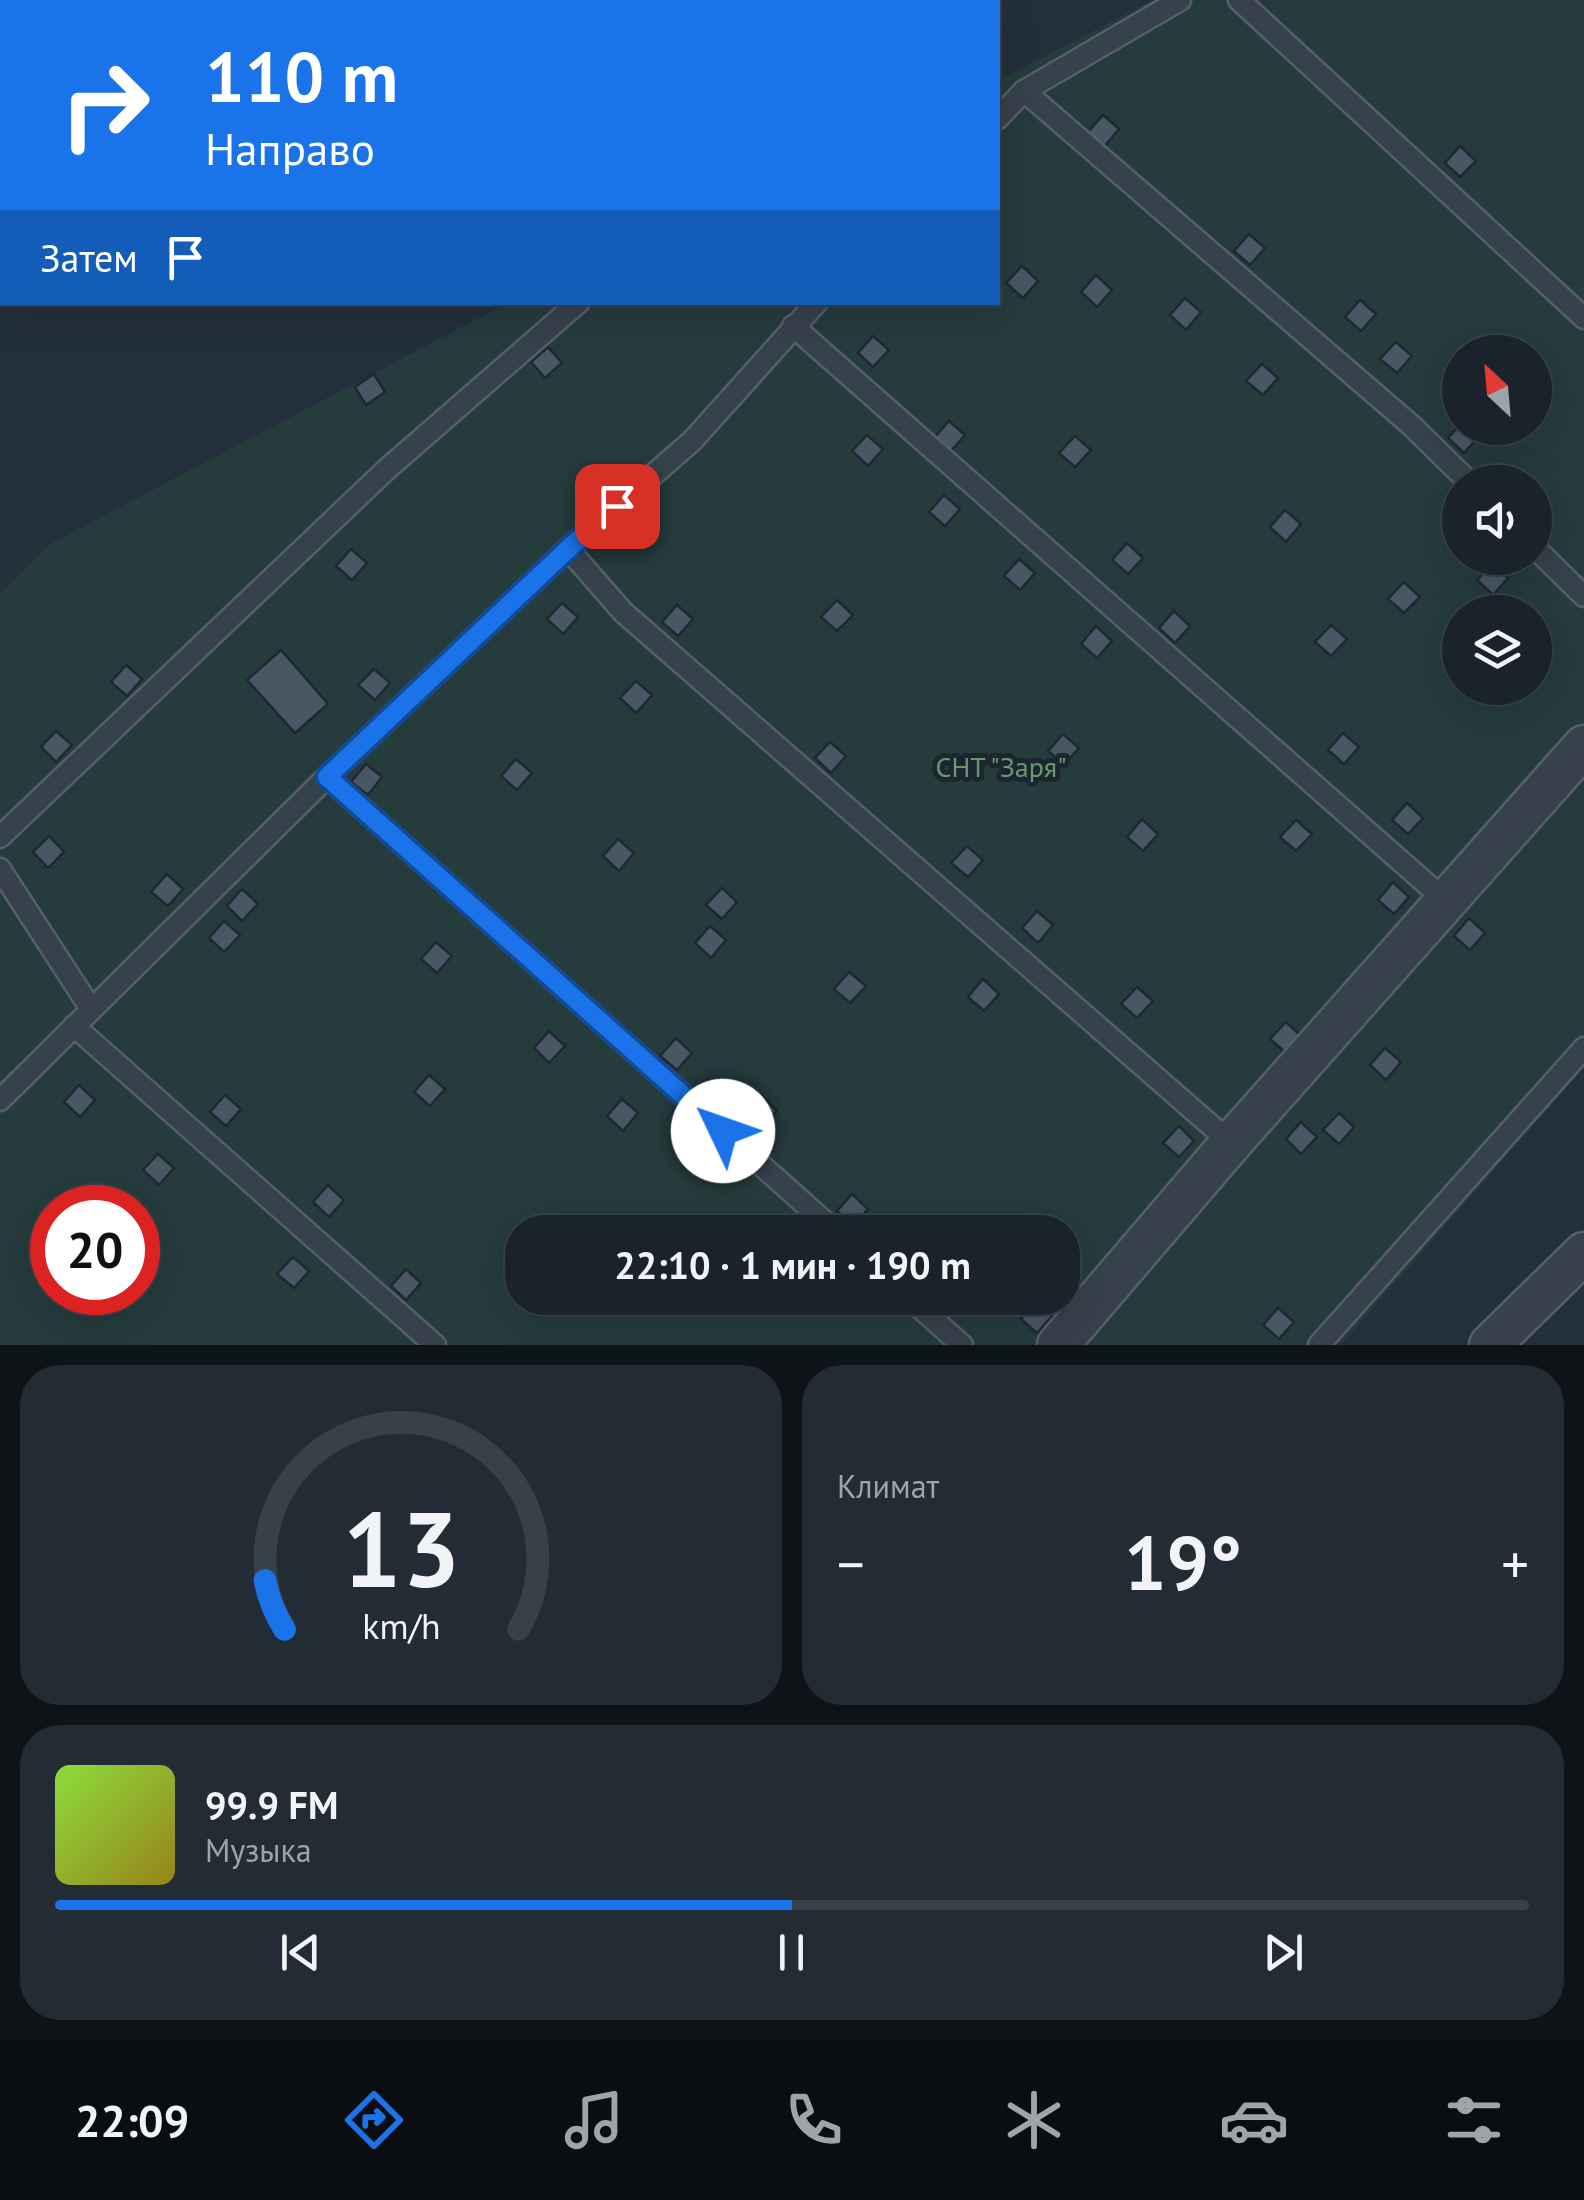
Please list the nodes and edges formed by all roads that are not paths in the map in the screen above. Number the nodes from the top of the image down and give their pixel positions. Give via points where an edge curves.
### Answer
1 (1180, 0) edge
2 (1239, 0) edge
3 (1024, 91) junction
4 (1000, 116) edge
5 (576, 305) edge
6 (813, 305) edge
7 (1584, 318) edge
8 (793, 326) junction
9 (1451, 465) edge
10 (568, 549) junction
11 (1552, 565) edge
12 (1584, 596) edge
13 (1584, 746) edge
14 (327, 777) junction
15 (0, 837) edge
16 (0, 869) edge
17 (1446, 901) junction
18 (91, 1009) junction
19 (74, 1026) junction
20 (1584, 1048) edge
21 (0, 1100) edge
22 (1231, 1143) junction
23 (817, 1215) edge
24 (1584, 1254) edge
25 (928, 1315) edge
26 (435, 1345) edge
27 (962, 1345) edge
28 (1058, 1345) edge
29 (1319, 1345) edge
30 (1490, 1345) edge

1 - 3 lane
2 - 7 lane
3 - 4 lane
3 - 9 lane
5 - 15 lane via 387,469
6 - 8 lane
8 - 10 lane via 692,442
8 - 17 lane
10 - 14 lane
10 - 22 lane via 623,612
11 - 12 lane
13 - 17 street
14 - 18 lane
14 - 23 lane
16 - 18 lane
17 - 22 street
18 - 19 lane
19 - 21 lane
19 - 26 lane
20 - 29 lane
22 - 28 street
24 - 30 street
25 - 27 lane

